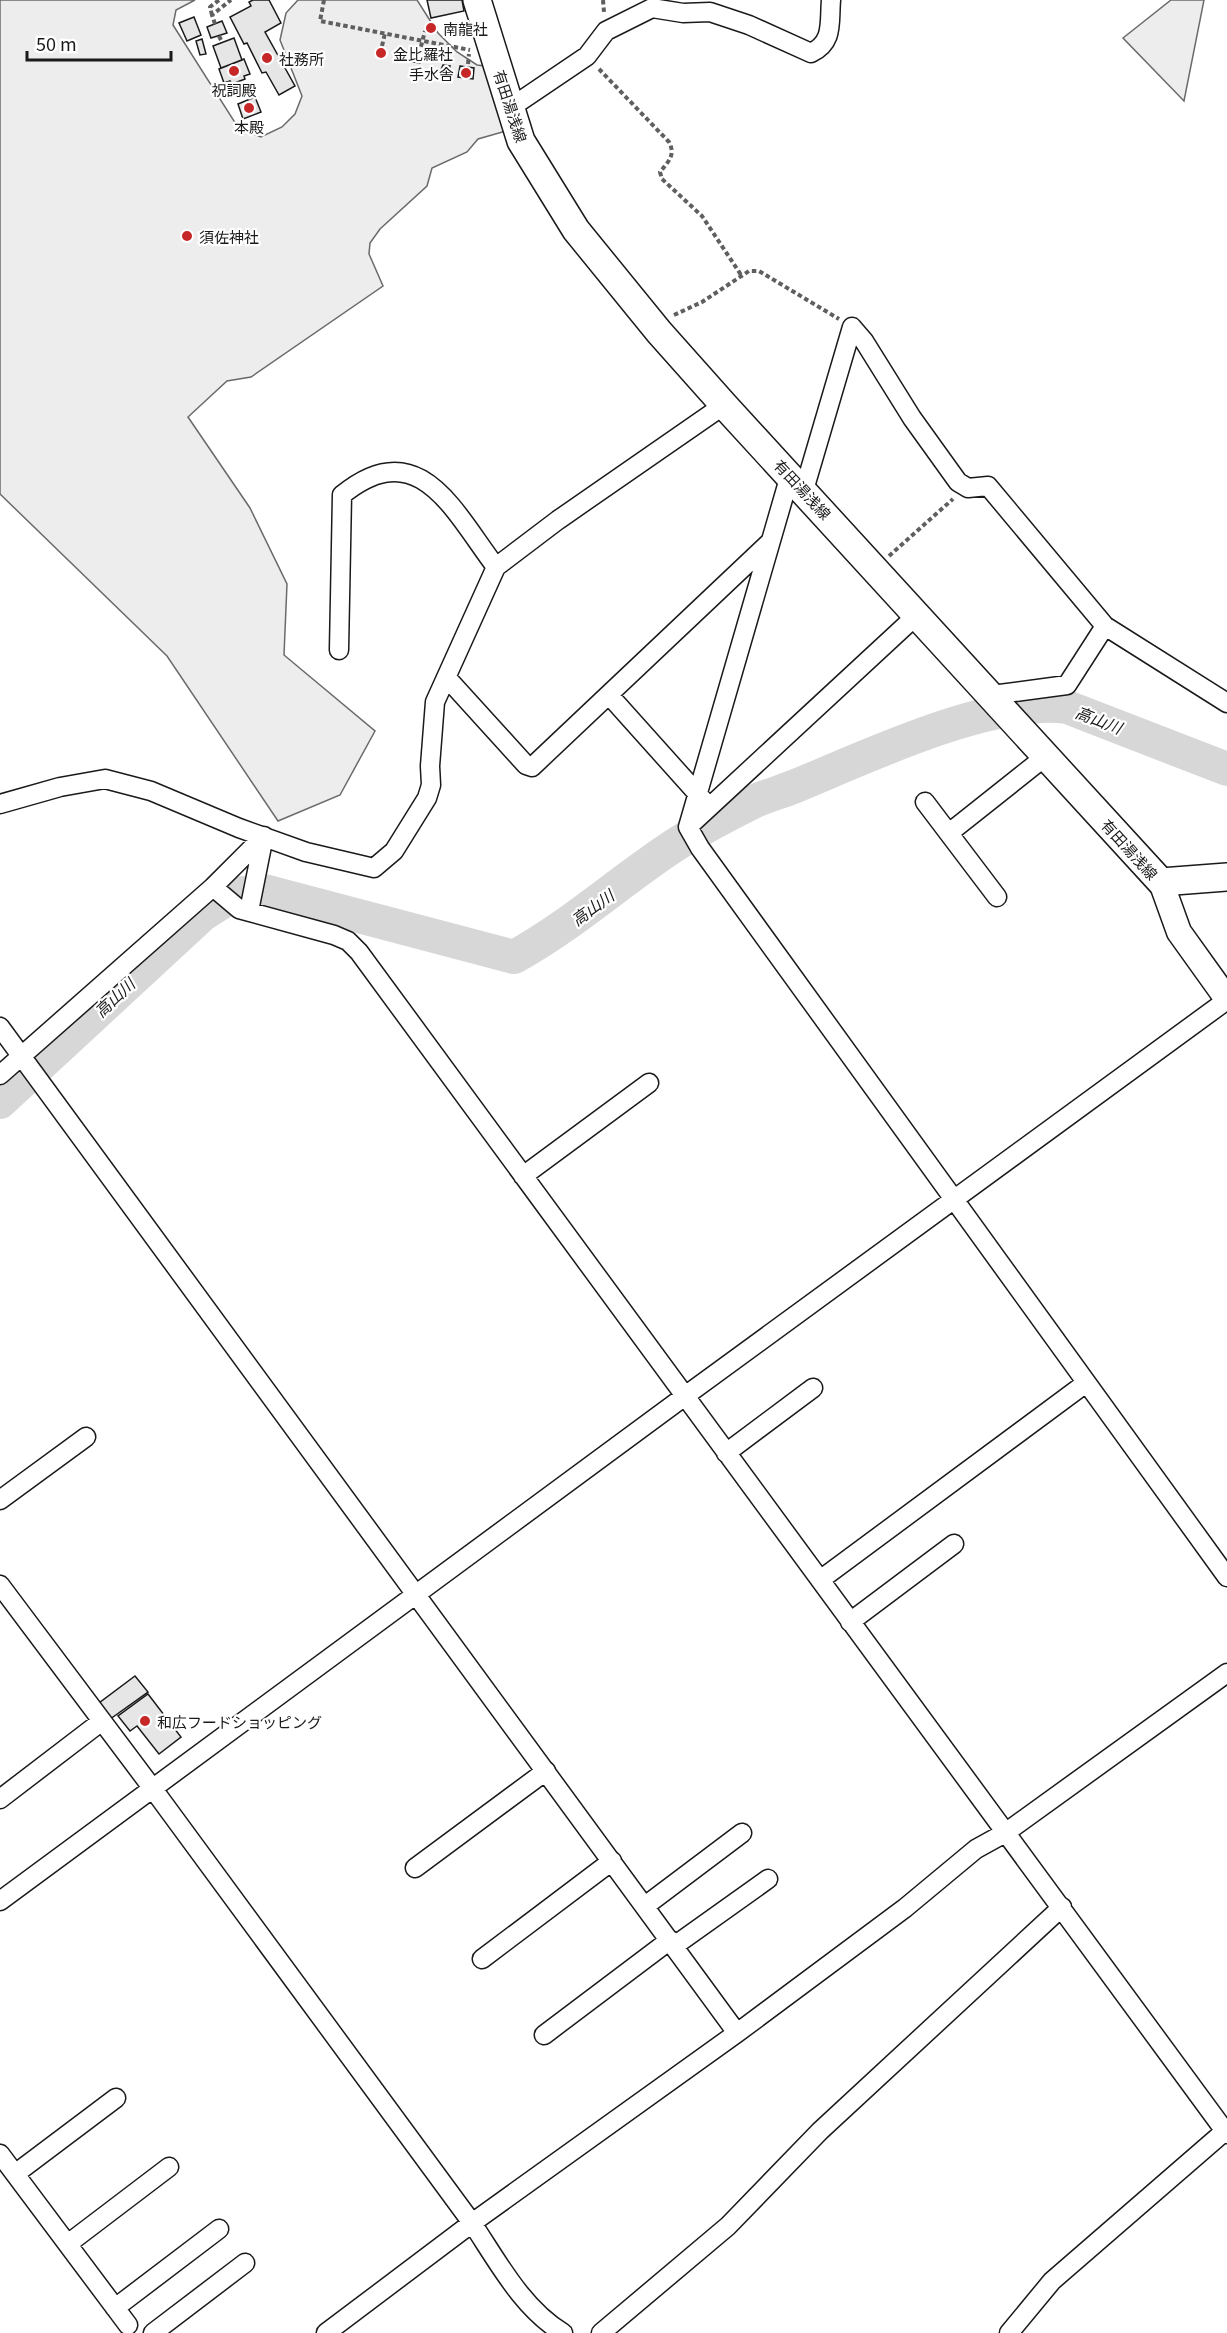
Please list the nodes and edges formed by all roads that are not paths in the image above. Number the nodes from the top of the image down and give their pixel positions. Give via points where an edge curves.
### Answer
1 (477, 0) edge
2 (831, 0) edge
3 (510, 108) junction
4 (724, 405) junction
5 (797, 482) junction
6 (771, 541) junction
7 (496, 567) junction
8 (918, 614) junction
9 (1105, 626) junction
10 (339, 650) dead end
11 (447, 678) junction
12 (609, 695) junction
13 (994, 698) junction
14 (1227, 703) edge
15 (1046, 756) junction
16 (703, 800) junction
17 (925, 802) dead end
18 (0, 804) edge
19 (949, 833) junction
20 (264, 836) junction
21 (1227, 877) edge
22 (1161, 882) junction
23 (213, 886) junction
24 (997, 897) dead end
25 (249, 911) junction
26 (1227, 1000) edge
27 (0, 1027) edge
28 (21, 1056) junction
29 (0, 1075) edge
30 (649, 1083) dead end
31 (523, 1176) junction
32 (953, 1200) junction
33 (1086, 1383) junction
34 (813, 1388) dead end
35 (685, 1396) junction
36 (86, 1437) dead end
37 (726, 1453) junction
38 (0, 1500) edge
39 (954, 1544) dead end
40 (1227, 1577) edge
41 (820, 1580) junction
42 (0, 1585) edge
43 (418, 1594) junction
44 (850, 1622) junction
45 (1227, 1673) edge
46 (102, 1721) junction
47 (546, 1771) junction
48 (153, 1789) junction
49 (0, 1799) edge
50 (742, 1833) dead end
51 (1005, 1833) junction
52 (612, 1861) junction
53 (415, 1868) dead end
54 (768, 1879) dead end
55 (0, 1901) edge
56 (645, 1906) junction
57 (1062, 1907) junction
58 (672, 1943) junction
59 (482, 1959) dead end
60 (738, 2033) junction
61 (544, 2035) dead end
62 (116, 2098) dead end
63 (1226, 2133) edge
64 (0, 2154) edge
65 (169, 2167) dead end
66 (15, 2174) junction
67 (472, 2223) junction
68 (219, 2229) dead end
69 (69, 2244) junction
70 (245, 2263) dead end
71 (115, 2308) junction
72 (126, 2330) edge
73 (153, 2333) edge
74 (326, 2333) edge
75 (563, 2333) edge
76 (601, 2333) edge
77 (1009, 2333) edge

1 - 3 main road, 有田湯浅線
2 - 3 street via 828,34 823,47 811,53 710,12 652,8 606,31 587,56
3 - 4 main road, 有田湯浅線 via 521,141 576,230
4 - 5 main road, 有田湯浅線
4 - 7 street
5 - 6 street
5 - 8 main road, 有田湯浅線
5 - 9 street via 852,327 958,482 968,488 988,486
6 - 12 street
6 - 16 street
7 - 10 street via 434,486 398,470 360,480 342,495
7 - 11 street
8 - 13 main road, 有田湯浅線
8 - 16 street
9 - 13 street via 1067,685
9 - 14 street
11 - 12 street via 526,765 532,766
11 - 20 street via 435,702 427,798 405,837 383,862 374,868 364,868
12 - 16 street
13 - 15 main road, 有田湯浅線
15 - 19 street
15 - 22 main road, 有田湯浅線
16 - 32 street via 688,827 700,848
17 - 19 street
18 - 20 street via 105,779 152,791
19 - 24 street
20 - 23 street
20 - 25 street
21 - 22 main road, 有田湯浅線
22 - 26 main road via 1179,932
23 - 25 street via 233,906
23 - 28 street
25 - 31 street via 348,941
26 - 32 street
27 - 28 street
28 - 29 street
28 - 43 street
30 - 31 street
31 - 35 street
32 - 33 street
32 - 35 street
33 - 40 street
33 - 41 street
34 - 37 street
35 - 37 street
35 - 43 street
36 - 38 street
37 - 41 street
39 - 44 street
41 - 44 street
42 - 46 street
43 - 47 street
43 - 48 street
44 - 51 street
45 - 51 street
46 - 48 street
46 - 49 street
47 - 52 street
47 - 53 street
48 - 55 street
48 - 67 street
50 - 56 street
51 - 57 street
51 - 60 street via 976,1849 905,1908
52 - 56 street
52 - 59 street
54 - 58 street
56 - 58 street
57 - 63 street
57 - 76 street via 820,2131 728,2226
58 - 60 street
58 - 61 street
60 - 67 street
62 - 66 street
63 - 77 street via 1052,2281
64 - 66 street
65 - 69 street
66 - 69 street
67 - 74 street
67 - 75 street via 529,2305
68 - 71 street
69 - 71 street
70 - 73 street
71 - 72 street

